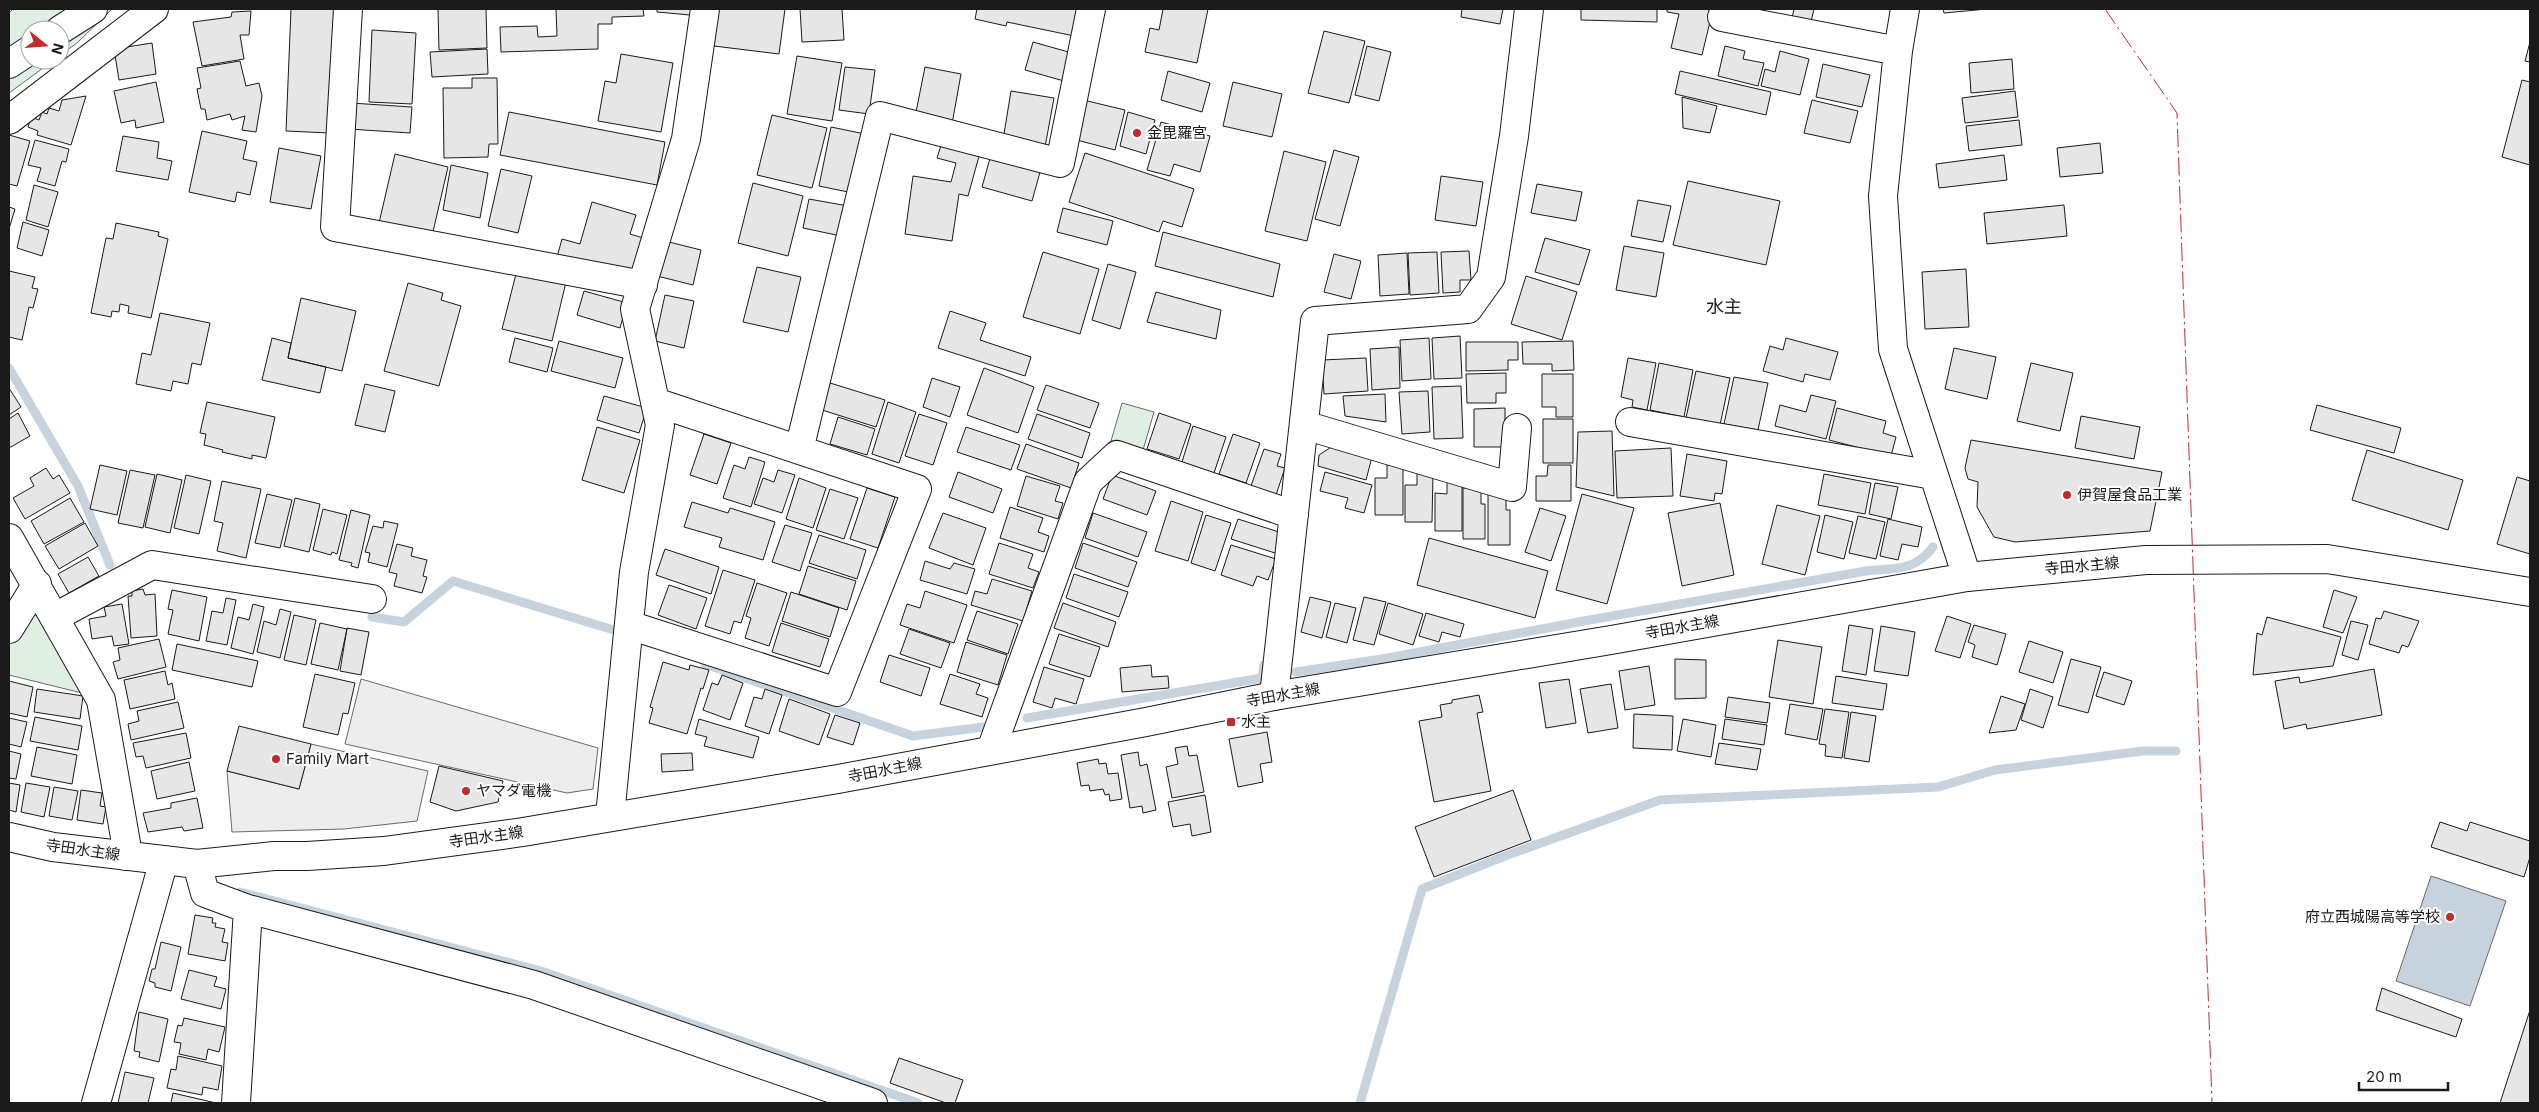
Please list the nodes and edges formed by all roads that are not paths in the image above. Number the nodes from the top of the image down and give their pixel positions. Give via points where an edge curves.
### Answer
1 (92, 9) edge
2 (154, 9) edge
3 (348, 9) edge
4 (705, 9) edge
5 (1091, 9) edge
6 (1529, 9) edge
7 (1906, 9) edge
8 (1722, 17) dead end
9 (70, 23) edge
10 (1898, 51) junction
11 (20, 57) edge
12 (9, 64) edge
13 (9, 120) edge
14 (643, 285) junction
15 (655, 402) junction
16 (1630, 422) dead end
17 (1304, 425) junction
18 (1517, 428) dead end
19 (798, 450) junction
20 (1933, 475) junction
21 (1294, 515) junction
22 (9, 538) edge
23 (1967, 577) junction
24 (37, 584) junction
25 (2530, 592) edge
26 (372, 599) dead end
27 (55, 617) junction
28 (629, 625) junction
29 (9, 629) edge
30 (1274, 696) junction
31 (991, 750) junction
32 (610, 816) junction
33 (9, 837) edge
34 (126, 856) junction
35 (164, 860) junction
36 (198, 864) junction
37 (248, 909) junction
38 (96, 1103) edge
39 (236, 1103) edge
40 (873, 1103) edge

1 - 9 street
2 - 13 street
3 - 14 street via 335,227
4 - 14 street via 686,140
5 - 19 street via 1060,163 880,116
6 - 17 street via 1514,136 1491,277 1468,309 1315,321
7 - 10 street
8 - 10 street
10 - 20 street via 1883,196 1893,349
11 - 12 street
14 - 15 street via 635,309
15 - 19 street
15 - 28 street via 660,424 634,572
16 - 20 street
17 - 18 street via 1512,487
17 - 21 street
19 - 28 street via 917,489 837,692
20 - 23 street
21 - 30 street
21 - 31 street via 1117,455 1088,482
22 - 24 street
23 - 25 street, 寺田水主線 via 2146,560 2327,559
23 - 30 street, 寺田水主線
24 - 27 street
24 - 29 street
26 - 27 street via 152,565
27 - 34 street via 101,700
28 - 32 street
30 - 31 street, 寺田水主線
31 - 32 street, 寺田水主線
32 - 36 street, 寺田水主線 via 523,832 384,850
33 - 34 street, 寺田水主線 via 53,847
34 - 35 street, 寺田水主線
35 - 36 street, 寺田水主線
35 - 38 street
36 - 37 street via 205,893
37 - 39 street
37 - 40 street via 534,985

